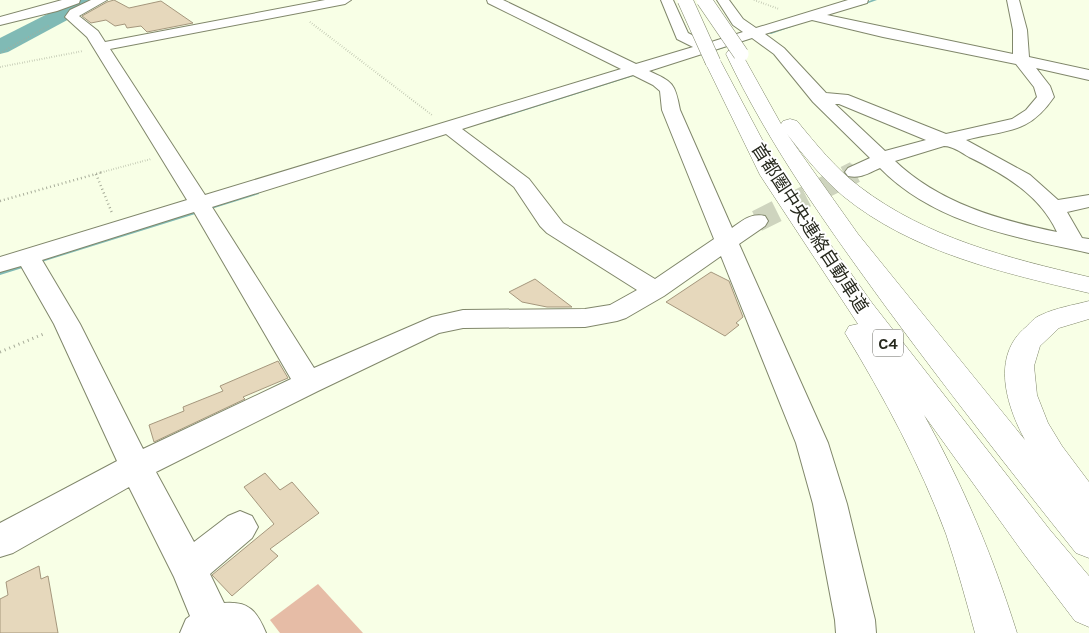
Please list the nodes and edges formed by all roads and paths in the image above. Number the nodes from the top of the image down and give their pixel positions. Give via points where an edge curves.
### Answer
1 (101, 0) edge
2 (345, 0) edge
3 (493, 0) edge
4 (667, 0) edge
5 (684, 0) edge
6 (704, 0) edge
7 (723, 0) edge
8 (862, 0) edge
9 (1012, 0) edge
10 (49, 4) edge
11 (74, 6) edge
12 (294, 9) junction
13 (812, 15) junction
14 (0, 21) edge
15 (754, 34) junction
16 (100, 47) junction
17 (0, 53) edge
18 (724, 55) junction
19 (1021, 60) junction
20 (0, 67) edge
21 (634, 71) junction
22 (1089, 75) edge
23 (819, 98) junction
24 (448, 127) junction
25 (948, 141) junction
26 (168, 154) junction
27 (882, 160) junction
28 (855, 172) tunnel mouth
29 (96, 174) junction
30 (0, 201) edge
31 (1089, 201) edge
32 (200, 204) junction
33 (1054, 208) junction
34 (757, 221) tunnel mouth
35 (118, 229) junction
36 (727, 240) junction
37 (1081, 245) edge
38 (14, 261) edge
39 (830, 262) junction
40 (1089, 285) edge
41 (656, 290) junction
42 (1089, 310) edge
43 (68, 324) junction
44 (0, 352) edge
45 (308, 383) junction
46 (136, 467) junction
47 (1089, 509) edge
48 (240, 527) dead end
49 (0, 541) edge
50 (1089, 541) edge
51 (189, 569) junction
52 (1089, 607) edge
53 (220, 630) edge
54 (856, 633) edge
55 (996, 633) edge

1 - 11 street
2 - 12 street
3 - 21 street
4 - 18 street via 682,36
5 - 18 highway, 首都圏中央連絡自動車道 / C4, bridge
6 - 18 highway, bridge
7 - 15 street via 733,17
8 - 13 street
9 - 19 street via 1020,30
10 - 11 street
10 - 14 street
11 - 16 street via 72,17 93,34
11 - 17 path
12 - 16 street
12 - 24 path
13 - 15 street
13 - 19 street
15 - 18 street
15 - 23 street via 779,52
16 - 20 path
16 - 26 street
18 - 21 street
18 - 39 highway, 首都圏中央連絡自動車道 / C4 via 771,175
18 - 40 highway via 843,186 860,200 904,226 948,246
18 - 50 highway, 首都圏中央連絡自動車道 / C4 via 867,263 966,392
19 - 22 street
19 - 25 street via 1042,86 1046,97 1044,101 1018,123
21 - 24 street
21 - 36 street via 659,82 668,90 671,110
23 - 25 street via 842,99
23 - 27 street
24 - 32 street
24 - 41 street via 522,183 555,228
25 - 27 street
25 - 33 street via 1005,166
26 - 29 path
26 - 32 street
27 - 28 street
27 - 37 street via 917,190 972,216
29 - 30 path
29 - 35 path
31 - 33 street
32 - 35 street
32 - 45 street
33 - 37 street
34 - 36 street
35 - 38 street
36 - 41 street
36 - 54 street via 812,443 830,504
38 - 43 street
39 - 52 highway, 首都圏中央連絡自動車道 / C4 via 939,412
39 - 55 highway via 836,298 882,368 919,434 959,522
41 - 45 street via 617,312 585,318 463,320 432,326
42 - 47 highway via 1059,318 1042,326 1029,338 1022,346 1019,382 1033,427 1047,452
43 - 44 path
43 - 46 street
45 - 46 street
46 - 49 street
46 - 51 street
48 - 51 street
51 - 53 street

